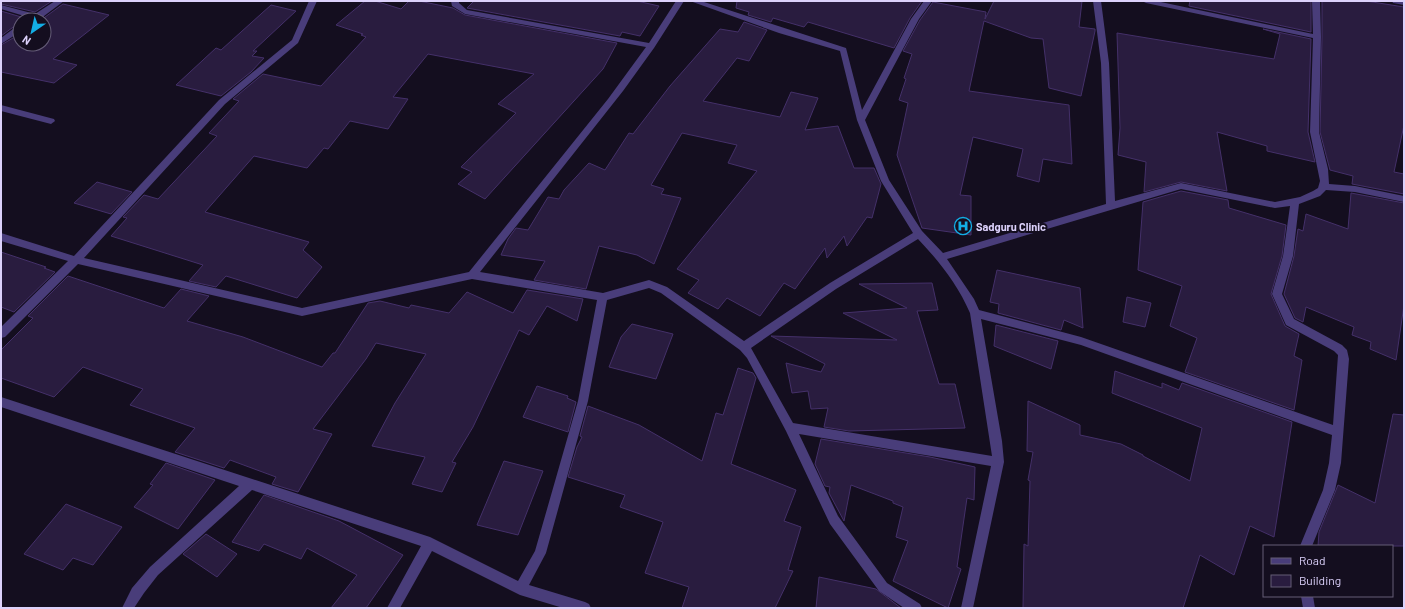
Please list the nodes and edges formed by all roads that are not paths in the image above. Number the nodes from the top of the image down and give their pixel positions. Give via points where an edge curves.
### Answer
1 (60, 1) edge
2 (313, 1) edge
3 (456, 1) edge
4 (680, 1) edge
5 (694, 1) edge
6 (928, 1) edge
7 (1097, 1) edge
8 (1146, 1) edge
9 (1316, 1) edge
10 (1396, 1) edge
11 (1404, 3) edge
12 (1, 7) edge
13 (16, 12) edge
14 (44, 12) edge
15 (12, 34) edge
16 (1317, 37) junction
17 (1, 42) edge
18 (651, 46) junction
19 (1, 108) edge
20 (861, 120) junction
21 (51, 121) dead end
22 (1324, 186) junction
23 (1404, 199) edge
24 (1294, 202) junction
25 (1111, 206) junction
26 (919, 234) junction
27 (1, 237) edge
28 (941, 257) junction
29 (76, 260) junction
30 (472, 275) junction
31 (603, 297) junction
32 (975, 313) junction
33 (1, 334) edge
34 (744, 347) junction
35 (1, 402) edge
36 (790, 427) junction
37 (1338, 432) junction
38 (998, 462) junction
39 (250, 484) junction
40 (430, 544) junction
41 (1306, 545) edge
42 (520, 589) junction
43 (1307, 597) edge
44 (128, 608) edge
45 (393, 608) edge
46 (586, 608) edge
47 (916, 608) edge
48 (967, 608) edge
49 (1309, 608) edge

1 - 14 street
2 - 29 street via 295,41 222,102
3 - 18 street via 458,8 465,12
4 - 18 street
5 - 20 street via 843,50
6 - 20 street
7 - 25 street via 1105,63
8 - 16 street
9 - 16 street
10 - 11 street
12 - 13 street
15 - 17 street
16 - 22 street via 1315,138
18 - 30 street via 611,101
19 - 21 street
20 - 26 street via 885,181
22 - 23 street via 1355,189
22 - 24 street via 1321,192
24 - 25 street via 1275,205 1181,186
24 - 37 street via 1288,256 1277,294 1290,322 1330,343 1343,353
25 - 28 street
26 - 28 street
26 - 34 street via 833,286
27 - 29 street
28 - 32 street
29 - 30 street via 302,312
29 - 33 street
30 - 31 street
31 - 34 street via 649,284 654,285
31 - 42 street via 583,400 540,553
32 - 37 street via 1081,341
32 - 38 street
34 - 36 street via 751,355
35 - 39 street
36 - 38 street
36 - 47 street via 834,520 883,587
37 - 41 street via 1329,490
38 - 48 street
39 - 40 street
39 - 44 street via 154,571 139,588
40 - 42 street
40 - 45 street
42 - 46 street
43 - 49 street

